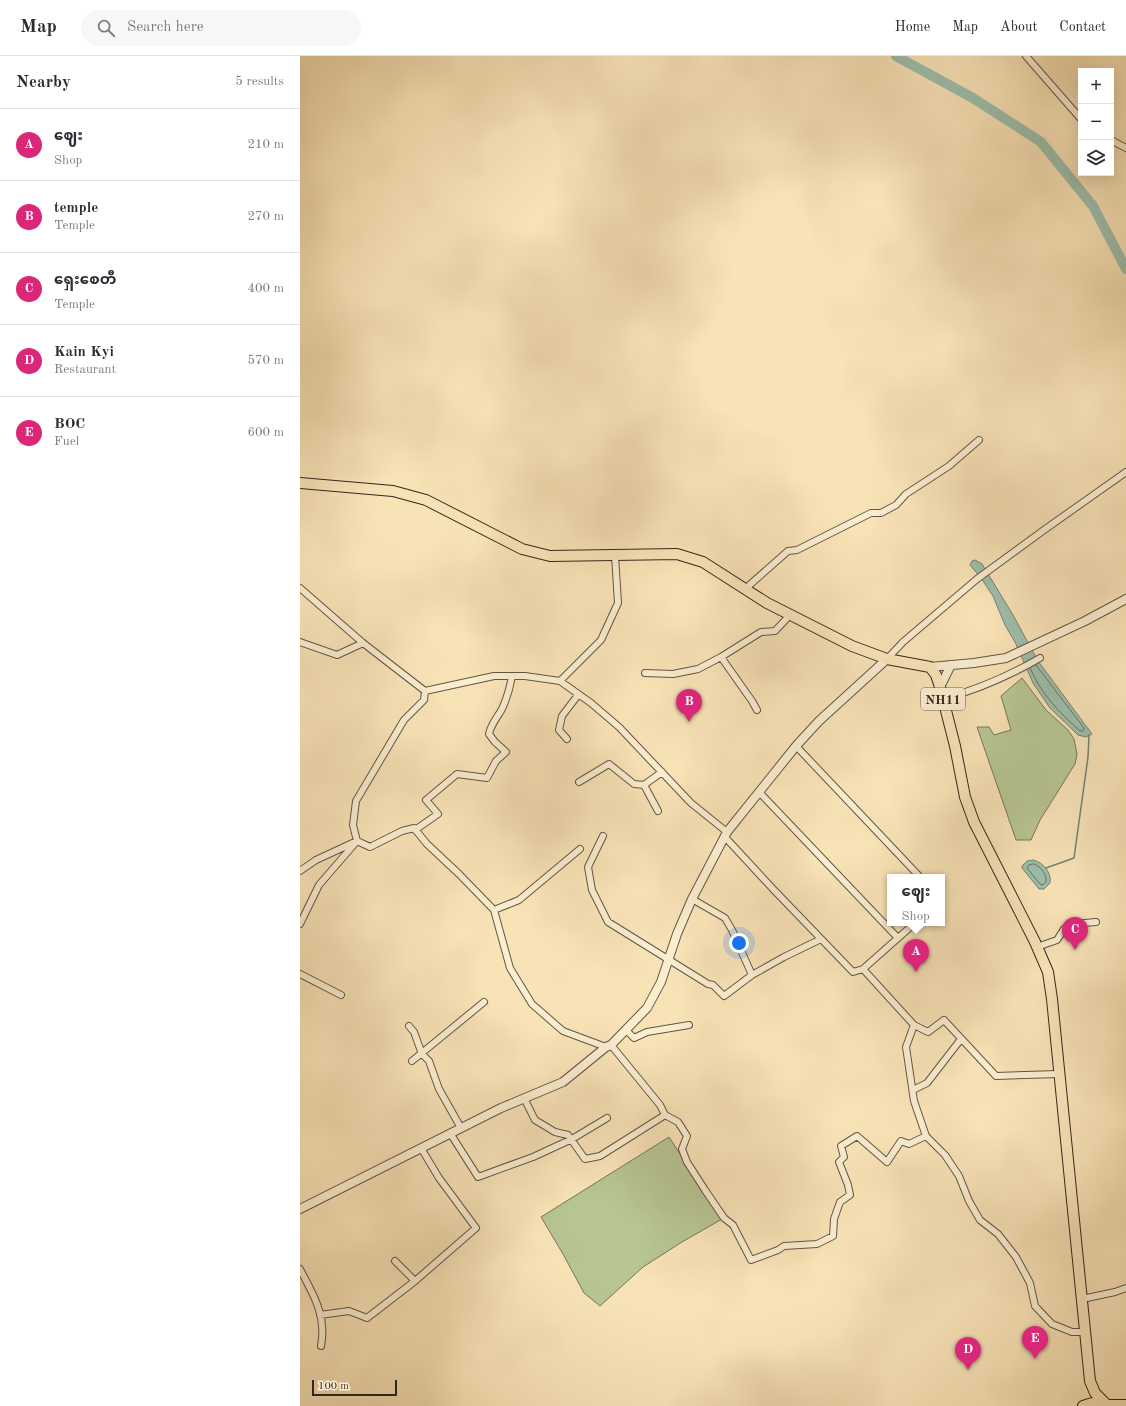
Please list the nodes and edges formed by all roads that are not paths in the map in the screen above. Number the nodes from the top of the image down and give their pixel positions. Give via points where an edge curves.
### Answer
1 (1026, 56) edge
2 (1078, 116) edge
3 (1114, 142) edge
4 (1126, 148) edge
5 (979, 440) dead end
6 (1126, 472) edge
7 (300, 483) edge
8 (615, 554) junction
9 (300, 588) edge
10 (745, 589) junction
11 (1126, 599) edge
12 (790, 614) junction
13 (300, 642) edge
14 (363, 643) junction
15 (721, 657) junction
16 (1040, 658) dead end
17 (887, 659) junction
18 (951, 665) junction
19 (930, 667) junction
20 (645, 673) dead end
21 (512, 676) junction
22 (560, 681) junction
23 (940, 687) junction
24 (425, 691) junction
25 (578, 695) junction
26 (943, 699) junction
27 (757, 710) dead end
28 (567, 740) dead end
29 (796, 746) junction
30 (662, 772) junction
31 (579, 782) dead end
32 (644, 785) junction
33 (759, 792) junction
34 (658, 811) dead end
35 (415, 830) junction
36 (726, 834) junction
37 (603, 836) dead end
38 (357, 841) junction
39 (580, 849) dead end
40 (300, 871) edge
41 (917, 874) edge
42 (692, 899) junction
43 (494, 910) junction
44 (1096, 922) dead end
45 (300, 924) edge
46 (912, 926) edge
47 (898, 938) junction
48 (821, 939) junction
49 (1037, 947) junction
50 (668, 960) junction
51 (863, 969) junction
52 (300, 974) edge
53 (752, 975) junction
54 (341, 995) dead end
55 (484, 1002) dead end
56 (689, 1024) dead end
57 (914, 1025) junction
58 (409, 1026) dead end
59 (626, 1030) junction
60 (961, 1039) junction
61 (608, 1046) junction
62 (422, 1054) junction
63 (412, 1061) dead end
64 (1060, 1074) junction
65 (912, 1090) junction
66 (524, 1098) junction
67 (666, 1115) junction
68 (607, 1118) dead end
69 (461, 1128) junction
70 (450, 1133) junction
71 (926, 1136) junction
72 (572, 1140) junction
73 (421, 1148) junction
74 (300, 1209) edge
75 (395, 1261) dead end
76 (300, 1270) edge
77 (415, 1281) junction
78 (1126, 1288) edge
79 (1082, 1299) junction
80 (320, 1315) junction
81 (1085, 1332) junction
82 (321, 1346) dead end
83 (1090, 1381) junction
84 (1107, 1405) edge
85 (1126, 1405) edge
86 (1083, 1406) edge

1 - 2 street
3 - 4 street
5 - 10 street via 948,466 906,494 896,505 881,512 870,513 797,550 788,551
6 - 17 street via 977,579 903,642
7 - 8 highway via 393,491 426,500 522,549 550,556
8 - 10 highway via 677,554 703,562
8 - 22 street via 618,603 601,640
9 - 14 street
10 - 12 highway
11 - 18 street via 1085,622 1014,655
12 - 15 street via 775,631 761,632
12 - 17 highway via 852,646
13 - 14 street via 337,654
14 - 24 street
15 - 20 street via 698,669 672,674
15 - 27 street
16 - 26 street via 1021,669
17 - 19 highway
17 - 29 street via 819,721
18 - 19 street
18 - 23 street
19 - 23 highway, NH11
21 - 22 street
21 - 24 street via 494,676
21 - 35 street via 508,696 488,734 506,752 496,761 486,778 457,774 426,800 438,814
22 - 25 street
23 - 26 highway, NH11
24 - 38 street via 424,700 404,720 356,801 353,825
25 - 28 street via 562,716 559,730
25 - 30 street via 618,727
26 - 49 highway, NH11 via 965,797 974,822
29 - 33 street
29 - 41 street
30 - 32 street
30 - 36 street via 691,803
31 - 32 street via 609,764 634,784
32 - 34 street
33 - 36 street
33 - 47 street
35 - 38 street via 414,828 402,831 370,847
35 - 43 street
36 - 42 street
36 - 48 street via 772,889
37 - 50 street via 588,867 592,890 608,922
38 - 40 street via 316,860
38 - 45 street via 319,885
39 - 43 street via 519,900
42 - 50 street
42 - 53 street via 725,918
43 - 61 street via 510,968 532,1004 563,1031
44 - 49 street via 1074,924 1064,929 1057,940
46 - 47 street
47 - 51 street
48 - 51 street via 853,972
48 - 53 street
49 - 64 highway, NH11 via 1048,972
50 - 53 street via 713,985 724,996
50 - 59 street via 661,982 647,1008
51 - 57 street
52 - 54 street
55 - 62 street
56 - 59 street via 647,1032 634,1038
57 - 60 street via 928,1032 944,1020
57 - 65 street via 906,1047
58 - 62 street via 414,1032
59 - 61 street
60 - 64 street via 996,1076
60 - 65 street via 927,1083
61 - 66 street via 563,1082
61 - 67 street via 660,1104
62 - 63 street
62 - 69 street via 429,1061 439,1089
64 - 79 highway, NH11
65 - 71 street
66 - 69 street
66 - 72 street via 535,1120 556,1132 568,1135
67 - 71 street via 678,1122 687,1136 682,1149 687,1162 724,1218 733,1225 751,1260 784,1246 817,1244 833,1236 834,1219 840,1202 850,1195 839,1162 844,1157 841,1146 857,1136 887,1162 901,1141 909,1144
67 - 72 street via 600,1156 585,1159
68 - 72 street
69 - 70 street
70 - 72 street via 478,1177
70 - 73 street
71 - 81 street via 945,1155 959,1176 980,1220 998,1234 1016,1257 1030,1283 1036,1306 1052,1324 1072,1332
73 - 74 street
73 - 77 street via 439,1178 476,1228
75 - 77 street
76 - 80 street via 313,1294
77 - 80 street via 367,1318 349,1311
78 - 79 street
79 - 81 highway, NH11
80 - 82 street
81 - 83 highway, NH11
83 - 84 highway, NH11 via 1095,1393
83 - 86 highway, NH11
84 - 85 highway
84 - 86 highway via 1098,1402

